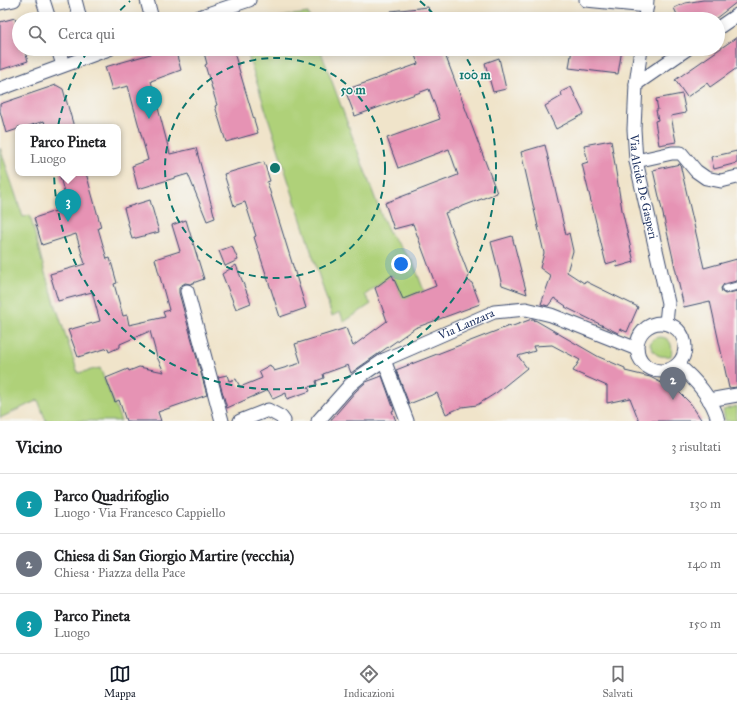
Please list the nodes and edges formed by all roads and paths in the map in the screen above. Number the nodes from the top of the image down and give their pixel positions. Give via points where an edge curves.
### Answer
1 (14, 0) edge
2 (44, 0) edge
3 (75, 0) edge
4 (147, 0) edge
5 (249, 0) edge
6 (586, 0) edge
7 (0, 3) edge
8 (647, 3) edge
9 (47, 12) edge
10 (78, 12) edge
11 (150, 12) edge
12 (214, 12) edge
13 (737, 15) edge
14 (725, 23) edge
15 (60, 56) edge
16 (82, 56) edge
17 (640, 56) edge
18 (677, 56) edge
19 (63, 65) junction
20 (636, 84) junction
21 (0, 88) edge
22 (636, 161) junction
23 (737, 177) edge
24 (737, 286) edge
25 (726, 288) dead end
26 (187, 291) dead end
27 (666, 324) junction
28 (637, 349) junction
29 (384, 360) junction
30 (678, 365) junction
31 (737, 395) edge
32 (709, 400) junction
33 (222, 421) edge
34 (240, 421) edge
35 (284, 421) edge
36 (318, 421) edge
37 (407, 421) edge
38 (718, 421) edge

1 - 7 street
2 - 9 street
3 - 10 street
4 - 11 street
5 - 12 street
6 - 8 street
13 - 14 street
15 - 19 street
16 - 19 street
17 - 20 street, Via Alcide De Gasperi
18 - 20 street
19 - 21 street
20 - 22 street, Via Alcide De Gasperi
22 - 23 street via 681,153 696,171 706,178 721,180
22 - 27 street, Via Alcide De Gasperi via 668,303
24 - 25 lane
26 - 33 street
27 - 28 street via 658,323 642,332
27 - 30 street via 676,328 683,336 686,346 684,356
28 - 29 street, Via Lanzara via 551,316 526,310 494,312
28 - 30 street via 642,362 653,370 666,371
29 - 36 street, Via Lanzara via 350,385
29 - 37 street
30 - 32 street via 691,376
31 - 32 street
32 - 38 street
34 - 35 street via 268,410

